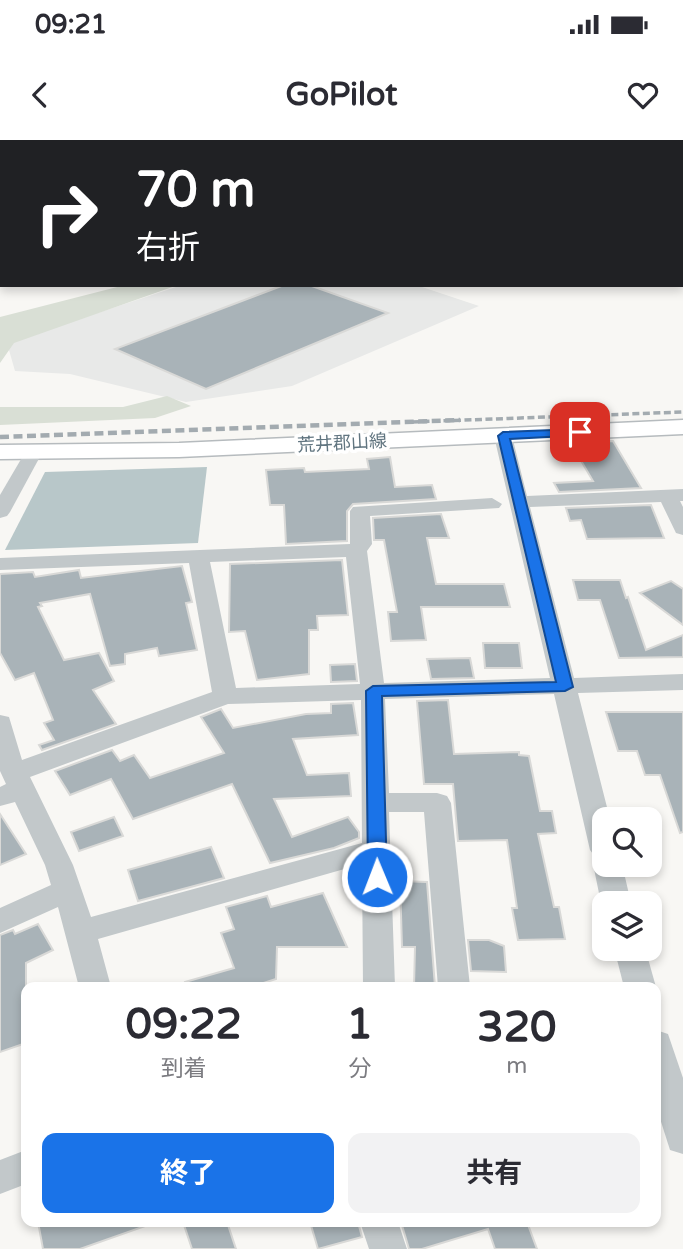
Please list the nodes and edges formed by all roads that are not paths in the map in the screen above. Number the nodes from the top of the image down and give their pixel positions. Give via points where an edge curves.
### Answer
1 (683, 427) edge
2 (503, 436) junction
3 (0, 452) edge
4 (33, 453) junction
5 (676, 496) edge
6 (519, 502) junction
7 (492, 505) dead end
8 (0, 512) edge
9 (683, 529) edge
10 (356, 550) junction
11 (198, 556) junction
12 (0, 564) edge
13 (683, 682) edge
14 (565, 687) junction
15 (373, 691) junction
16 (225, 696) junction
17 (0, 723) edge
18 (12, 786) edge
19 (377, 802) junction
20 (594, 807) edge
21 (377, 849) junction
22 (66, 891) junction
23 (0, 921) edge
24 (81, 932) junction
25 (633, 961) edge
26 (94, 982) edge
27 (379, 982) edge
28 (454, 982) edge
29 (639, 982) edge
30 (661, 1061) edge
31 (683, 1138) edge
32 (21, 1169) edge
33 (0, 1177) edge
34 (381, 1227) edge
35 (388, 1249) edge

1 - 2 main road, 荒井郡山線
2 - 4 main road, 荒井郡山線
2 - 6 street
3 - 4 main road, 荒井郡山線
4 - 8 street
5 - 6 street
5 - 9 street
6 - 14 street
7 - 10 street via 359,511 362,544
10 - 11 street
10 - 15 street
11 - 12 street
11 - 16 street
13 - 14 street
14 - 15 street
14 - 20 street
15 - 16 street
15 - 19 street
16 - 18 street
17 - 18 street
18 - 22 street via 53,848
19 - 21 street
19 - 28 street via 437,803
21 - 24 street
21 - 27 street
22 - 23 street
22 - 24 street
24 - 26 street
25 - 29 street
30 - 31 street
32 - 33 street
34 - 35 street

